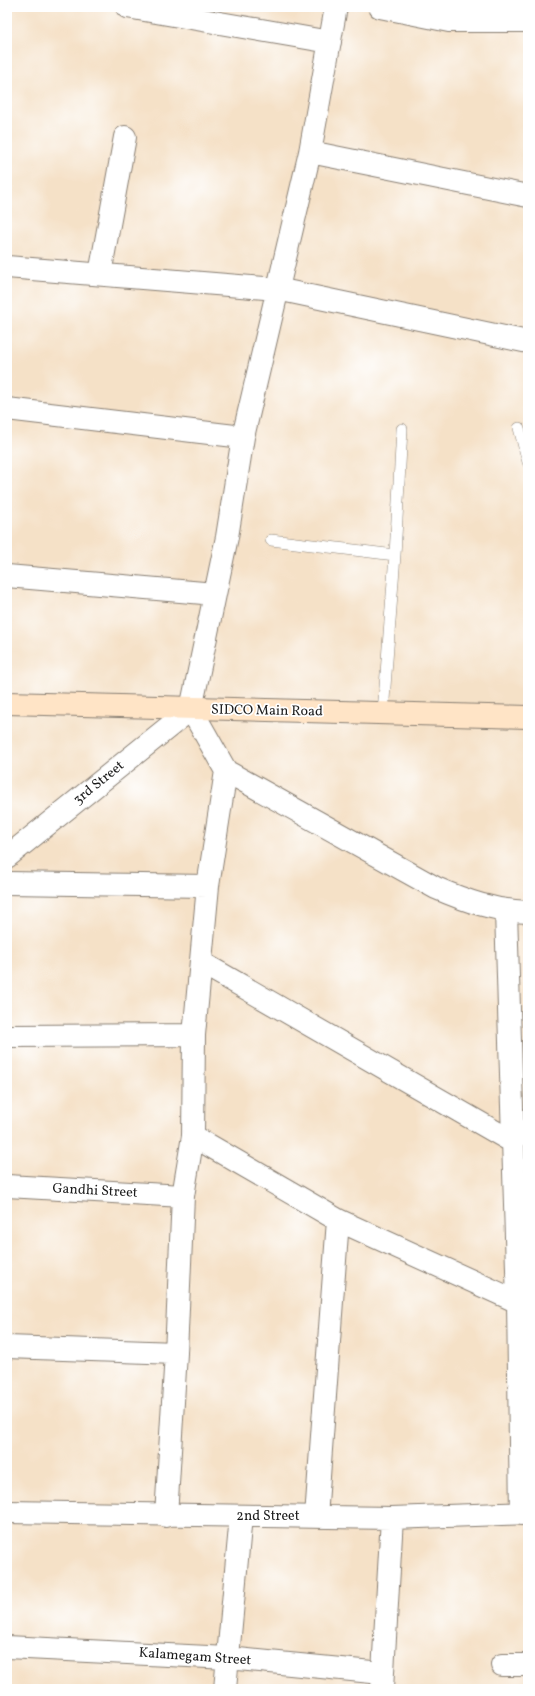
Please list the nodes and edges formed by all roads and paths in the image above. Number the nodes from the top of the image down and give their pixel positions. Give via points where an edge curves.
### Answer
1 (127, 7) edge
2 (336, 7) edge
3 (380, 7) edge
4 (528, 21) edge
5 (330, 42) junction
6 (125, 137) dead end
7 (310, 152) junction
8 (528, 196) edge
9 (7, 267) edge
10 (100, 274) junction
11 (277, 289) junction
12 (528, 342) edge
13 (7, 409) edge
14 (519, 428) dead end
15 (402, 430) dead end
16 (243, 438) junction
17 (528, 462) edge
18 (271, 540) dead end
19 (395, 555) junction
20 (7, 576) edge
21 (215, 594) junction
22 (7, 703) edge
23 (191, 709) junction
24 (383, 713) junction
25 (528, 717) edge
26 (226, 771) junction
27 (7, 857) edge
28 (7, 883) edge
29 (208, 886) junction
30 (506, 911) junction
31 (528, 912) edge
32 (202, 964) junction
33 (194, 1035) junction
34 (7, 1036) edge
35 (193, 1136) junction
36 (513, 1142) junction
37 (7, 1186) edge
38 (182, 1196) junction
39 (338, 1220) junction
40 (523, 1302) edge
41 (7, 1347) edge
42 (176, 1353) junction
43 (7, 1512) edge
44 (525, 1514) edge
45 (166, 1516) junction
46 (241, 1516) junction
47 (316, 1517) junction
48 (392, 1518) junction
49 (7, 1647) edge
50 (228, 1658) junction
51 (502, 1664) dead end
52 (528, 1665) edge
53 (382, 1681) edge
54 (225, 1689) edge

1 - 5 street
2 - 5 street
3 - 4 street via 449,21
5 - 7 street
6 - 10 street
7 - 8 street
7 - 11 street
9 - 10 street
10 - 11 street
11 - 12 street
11 - 16 street
13 - 16 street
14 - 17 lane
15 - 19 lane
16 - 21 street
18 - 19 lane
19 - 24 lane
20 - 21 street
21 - 23 street
22 - 23 main road, SIDCO Main Road
23 - 24 main road, SIDCO Main Road
23 - 26 street
23 - 27 street, 3rd Street
24 - 25 main road, SIDCO Main Road
26 - 29 street
26 - 30 street via 436,888 470,902
28 - 29 street
29 - 32 street
30 - 31 street
30 - 36 street
32 - 33 street
32 - 36 street
33 - 34 street
33 - 35 street
35 - 38 street
35 - 39 street
36 - 40 street
37 - 38 street, Gandhi Street
38 - 42 street
39 - 40 street
39 - 47 street
40 - 44 street
41 - 42 street
42 - 45 street
43 - 45 street, 2nd Street
44 - 48 street, 2nd Street
45 - 46 street, 2nd Street
46 - 47 street, 2nd Street
46 - 50 street
47 - 48 street, 2nd Street
48 - 53 street
49 - 50 street, Kalamegam Street
50 - 53 street, Kalamegam Street
50 - 54 street
51 - 52 street

